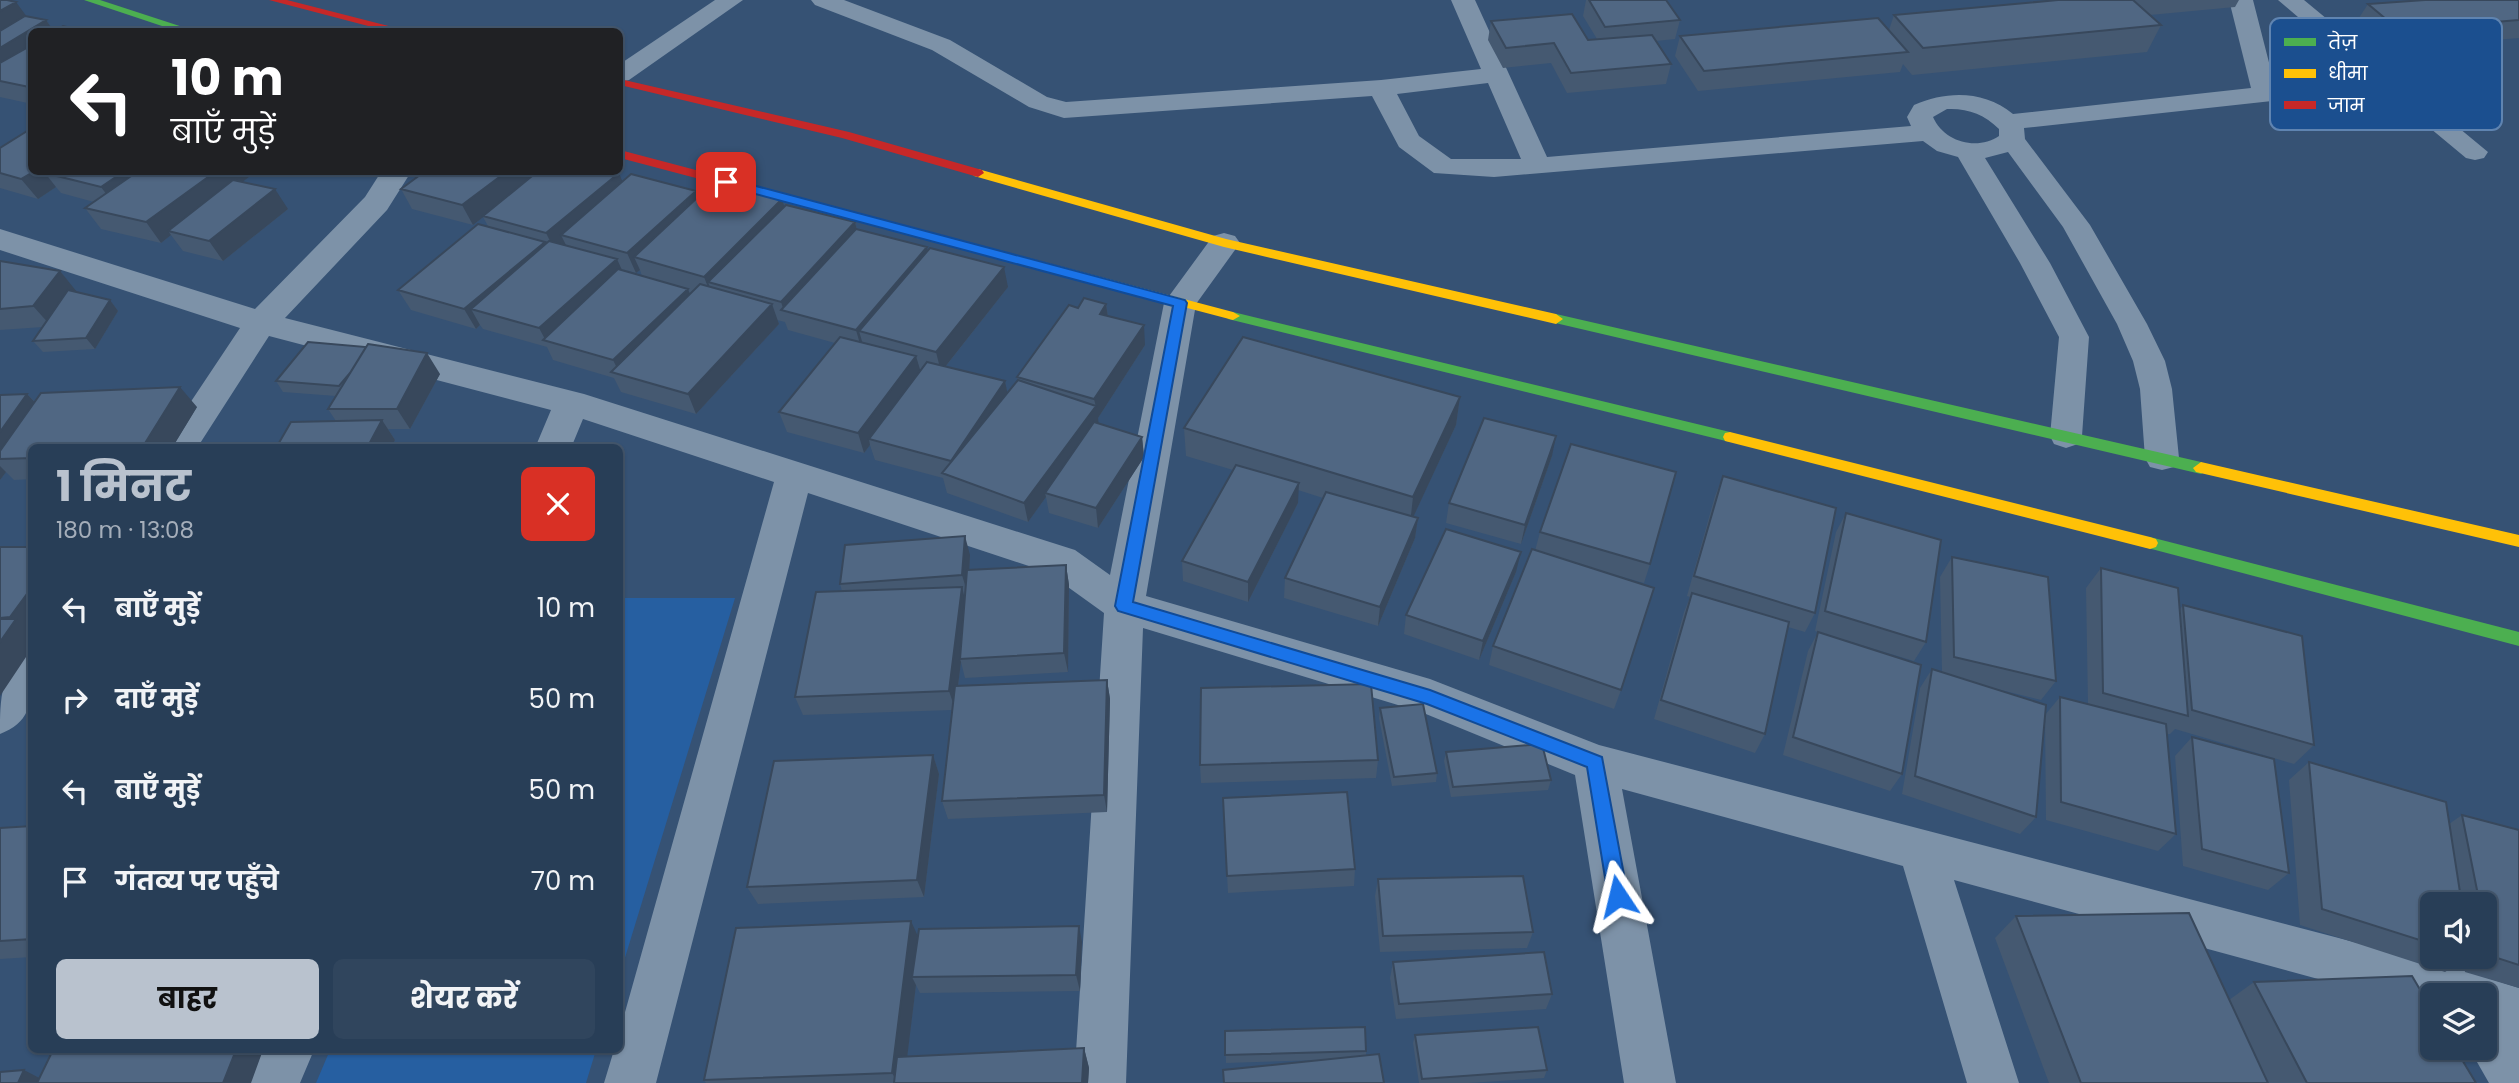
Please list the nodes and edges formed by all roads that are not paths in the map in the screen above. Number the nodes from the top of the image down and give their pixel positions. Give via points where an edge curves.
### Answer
1 (89, 0) edge
2 (274, 0) edge
3 (731, 0) edge
4 (823, 0) edge
5 (1462, 0) edge
6 (2241, 0) edge
7 (2290, 0) edge
8 (2312, 18) edge
9 (180, 28) edge
10 (390, 28) edge
11 (623, 73) edge
12 (1496, 75) junction
13 (623, 83) edge
14 (1381, 88) junction
15 (2270, 94) edge
16 (2265, 95) junction
17 (2448, 130) edge
18 (2010, 131) junction
19 (1928, 133) junction
20 (1967, 150) junction
21 (2475, 152) dead end
22 (623, 155) edge
23 (1537, 165) junction
24 (394, 175) edge
25 (1, 241) edge
26 (1224, 243) junction
27 (1180, 303) junction
28 (261, 323) junction
29 (572, 403) junction
30 (2066, 436) junction
31 (181, 444) edge
32 (555, 444) edge
33 (2162, 458) junction
34 (794, 474) junction
35 (2519, 541) edge
36 (1124, 606) junction
37 (2519, 639) edge
38 (28, 675) edge
39 (0, 716) edge
40 (1595, 762) junction
41 (1922, 852) junction
42 (2420, 983) edge
43 (2497, 1005) edge
44 (2519, 1012) edge
45 (2497, 1049) edge
46 (288, 1053) edge
47 (274, 1083) edge
48 (630, 1083) edge
49 (1100, 1083) edge
50 (1650, 1083) edge
51 (1993, 1083) edge
52 (2516, 1083) edge

1 - 9 street
2 - 10 street
3 - 11 lane
4 - 14 lane via 941,45 1038,102 1064,110
5 - 12 lane
6 - 16 lane
7 - 8 lane
12 - 14 lane
12 - 23 lane
13 - 26 street via 845,135
14 - 23 lane via 1408,141 1444,167
15 - 16 lane
16 - 18 lane
17 - 21 lane
18 - 19 lane via 1986,108 1942,102 1931,105 1920,117
18 - 20 lane via 1995,150
18 - 33 lane via 2070,215 2132,324 2156,389
19 - 20 lane
19 - 23 lane
20 - 30 lane via 2074,337
22 - 27 street
24 - 28 street via 376,203
25 - 28 street
26 - 27 street
26 - 30 street
27 - 36 street
27 - 37 street via 1910,481
28 - 29 street
28 - 31 street
29 - 32 street
29 - 34 street
30 - 33 street
33 - 35 street
34 - 36 street via 1061,561
34 - 48 street
36 - 40 street via 1430,697
36 - 49 street
38 - 39 street
40 - 41 street
40 - 50 street
41 - 42 street
41 - 51 street
43 - 44 street
45 - 52 street
46 - 47 street

